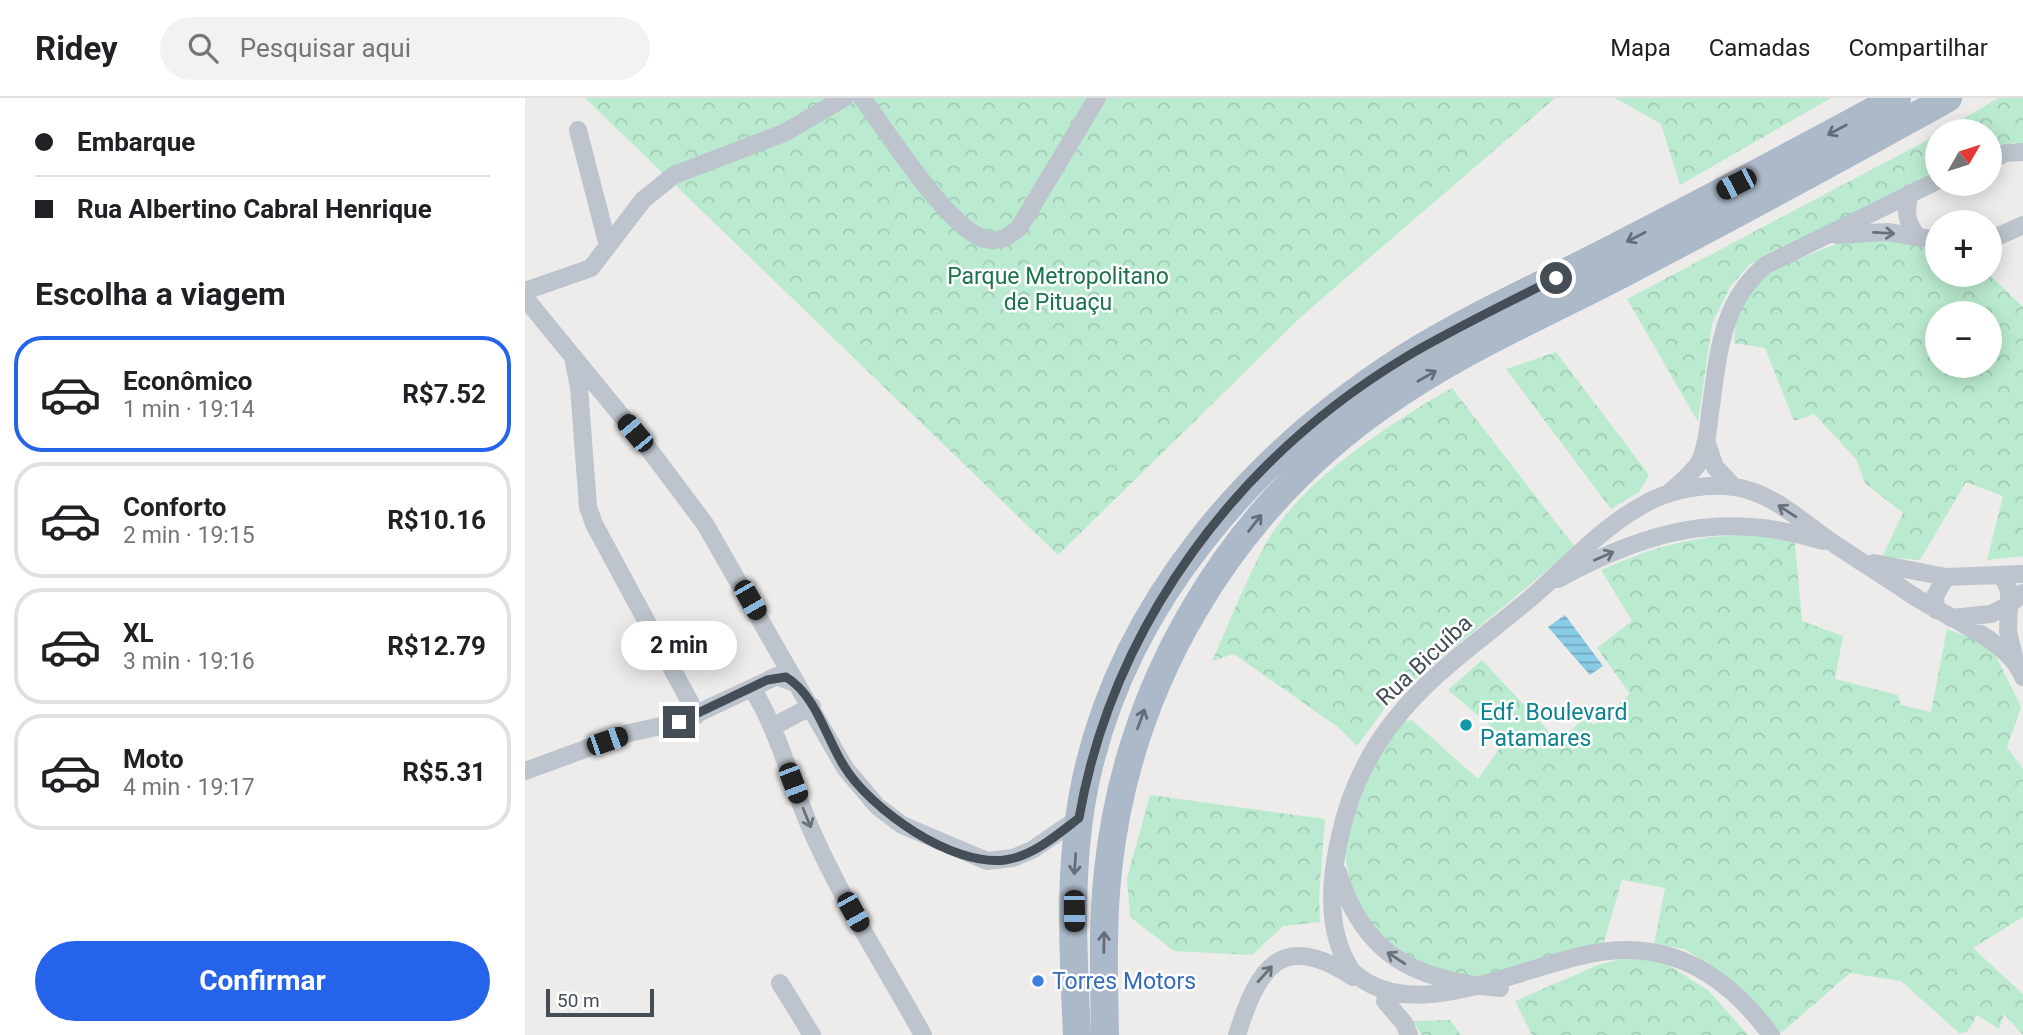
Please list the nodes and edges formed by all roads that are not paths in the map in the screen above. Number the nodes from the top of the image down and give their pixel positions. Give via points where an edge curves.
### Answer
1 (844, 98) edge
2 (862, 98) edge
3 (1097, 98) edge
4 (1897, 98) edge
5 (1948, 98) edge
6 (577, 130) dead end
7 (2023, 152) edge
8 (2002, 155) edge
9 (1925, 186) edge
10 (1910, 193) junction
11 (2023, 225) edge
12 (2002, 235) edge
13 (1830, 236) junction
14 (1917, 236) junction
15 (1925, 238) edge
16 (608, 246) junction
17 (525, 291) edge
18 (525, 298) edge
19 (573, 360) junction
20 (1706, 440) junction
21 (1733, 486) junction
22 (1670, 492) junction
23 (1755, 494) junction
24 (1635, 510) junction
25 (1754, 525) junction
26 (1646, 541) junction
27 (1836, 545) junction
28 (1861, 559) junction
29 (2023, 574) edge
30 (1946, 577) junction
31 (2003, 577) junction
32 (1543, 587) junction
33 (2023, 593) edge
34 (2009, 605) junction
35 (1943, 614) junction
36 (2020, 668) edge
37 (795, 683) junction
38 (752, 688) junction
39 (811, 706) junction
40 (697, 715) junction
41 (774, 726) junction
42 (525, 771) edge
43 (1079, 818) junction
44 (1336, 864) junction
45 (1360, 925) junction
46 (1336, 938) junction
47 (1435, 977) junction
48 (1359, 981) junction
49 (780, 983) dead end
50 (1507, 988) junction
51 (1383, 999) junction
52 (1436, 1009) junction
53 (812, 1035) edge
54 (923, 1035) edge
55 (1077, 1035) edge
56 (1105, 1035) edge
57 (1237, 1035) edge
58 (1409, 1035) edge
59 (1770, 1035) edge

1 - 16 street via 784,133 690,167 660,183
2 - 3 street via 960,224 986,239 999,240 1019,228
4 -> 43 main road via 1405,358 1282,453 1210,531 1145,623 1109,701
56 -> 5 main road via 1108,869 1133,742 1175,642 1203,594 1266,509 1335,441 1418,381
6 - 16 street
7 - 8 street
9 - 10 street
10 - 13 street
10 - 14 street via 1907,215
11 - 12 street
13 -> 14 street via 1873,232
13 - 20 street via 1766,265 1742,289 1724,325
14 - 15 street
16 - 17 street via 591,268
18 - 19 street
19 - 37 street via 705,524
19 - 40 street via 588,507
20 - 21 street via 1714,467
20 - 22 street via 1695,467
21 - 22 street, Rua Bicuíba
21 - 23 street, Rua Bicuíba
22 - 24 street, Rua Bicuíba
23 - 25 street via 1760,509
27 -> 23 street, Rua Bicuíba
24 - 26 street via 1635,528
24 - 32 street, Rua Bicuíba via 1571,558
25 - 26 street, Rua Bicuíba via 1717,524
25 - 27 street, Rua Bicuíba
32 -> 26 street, Rua Bicuíba via 1608,554
27 - 28 street, Rua Bicuíba
28 - 30 street, Rua Bicuíba
28 - 35 street, Rua Bicuíba
29 - 31 street, Rua Bicuíba
30 - 31 street, Rua Bicuíba
30 - 35 street via 1935,596
31 - 34 street
32 - 44 street, Rua Bicuíba via 1438,676 1392,722 1351,795
33 - 34 street
34 - 35 street via 1991,614
34 - 36 street via 2008,631
35 - 36 street, Rua Bicuíba
37 - 38 street via 777,676
37 - 39 street
38 - 40 street
38 - 41 street
39 - 41 street
39 - 43 street via 859,788 902,825 954,850 987,861 1013,858 1048,841
40 - 42 street via 629,733
41 -> 54 street via 831,872
43 -> 55 main road via 1074,892
44 - 45 street, Rua Bicuíba
44 - 46 street, Rua Bicuíba via 1332,894
45 - 46 street via 1346,926
47 -> 45 street, Rua Bicuíba via 1399,962
46 - 48 street, Rua Bicuíba via 1340,953
47 - 50 street, Rua Bicuíba
47 - 52 street via 1443,993
48 - 51 street, Rua Bicuíba
57 -> 48 street via 1259,978 1279,961 1310,957
49 - 53 street
50 - 52 street, Rua Bicuíba
50 - 59 street, Rua Bicuíba via 1601,952 1648,952 1691,962 1712,975 1753,1011
51 - 52 street, Rua Bicuíba via 1421,1010
51 - 58 street

